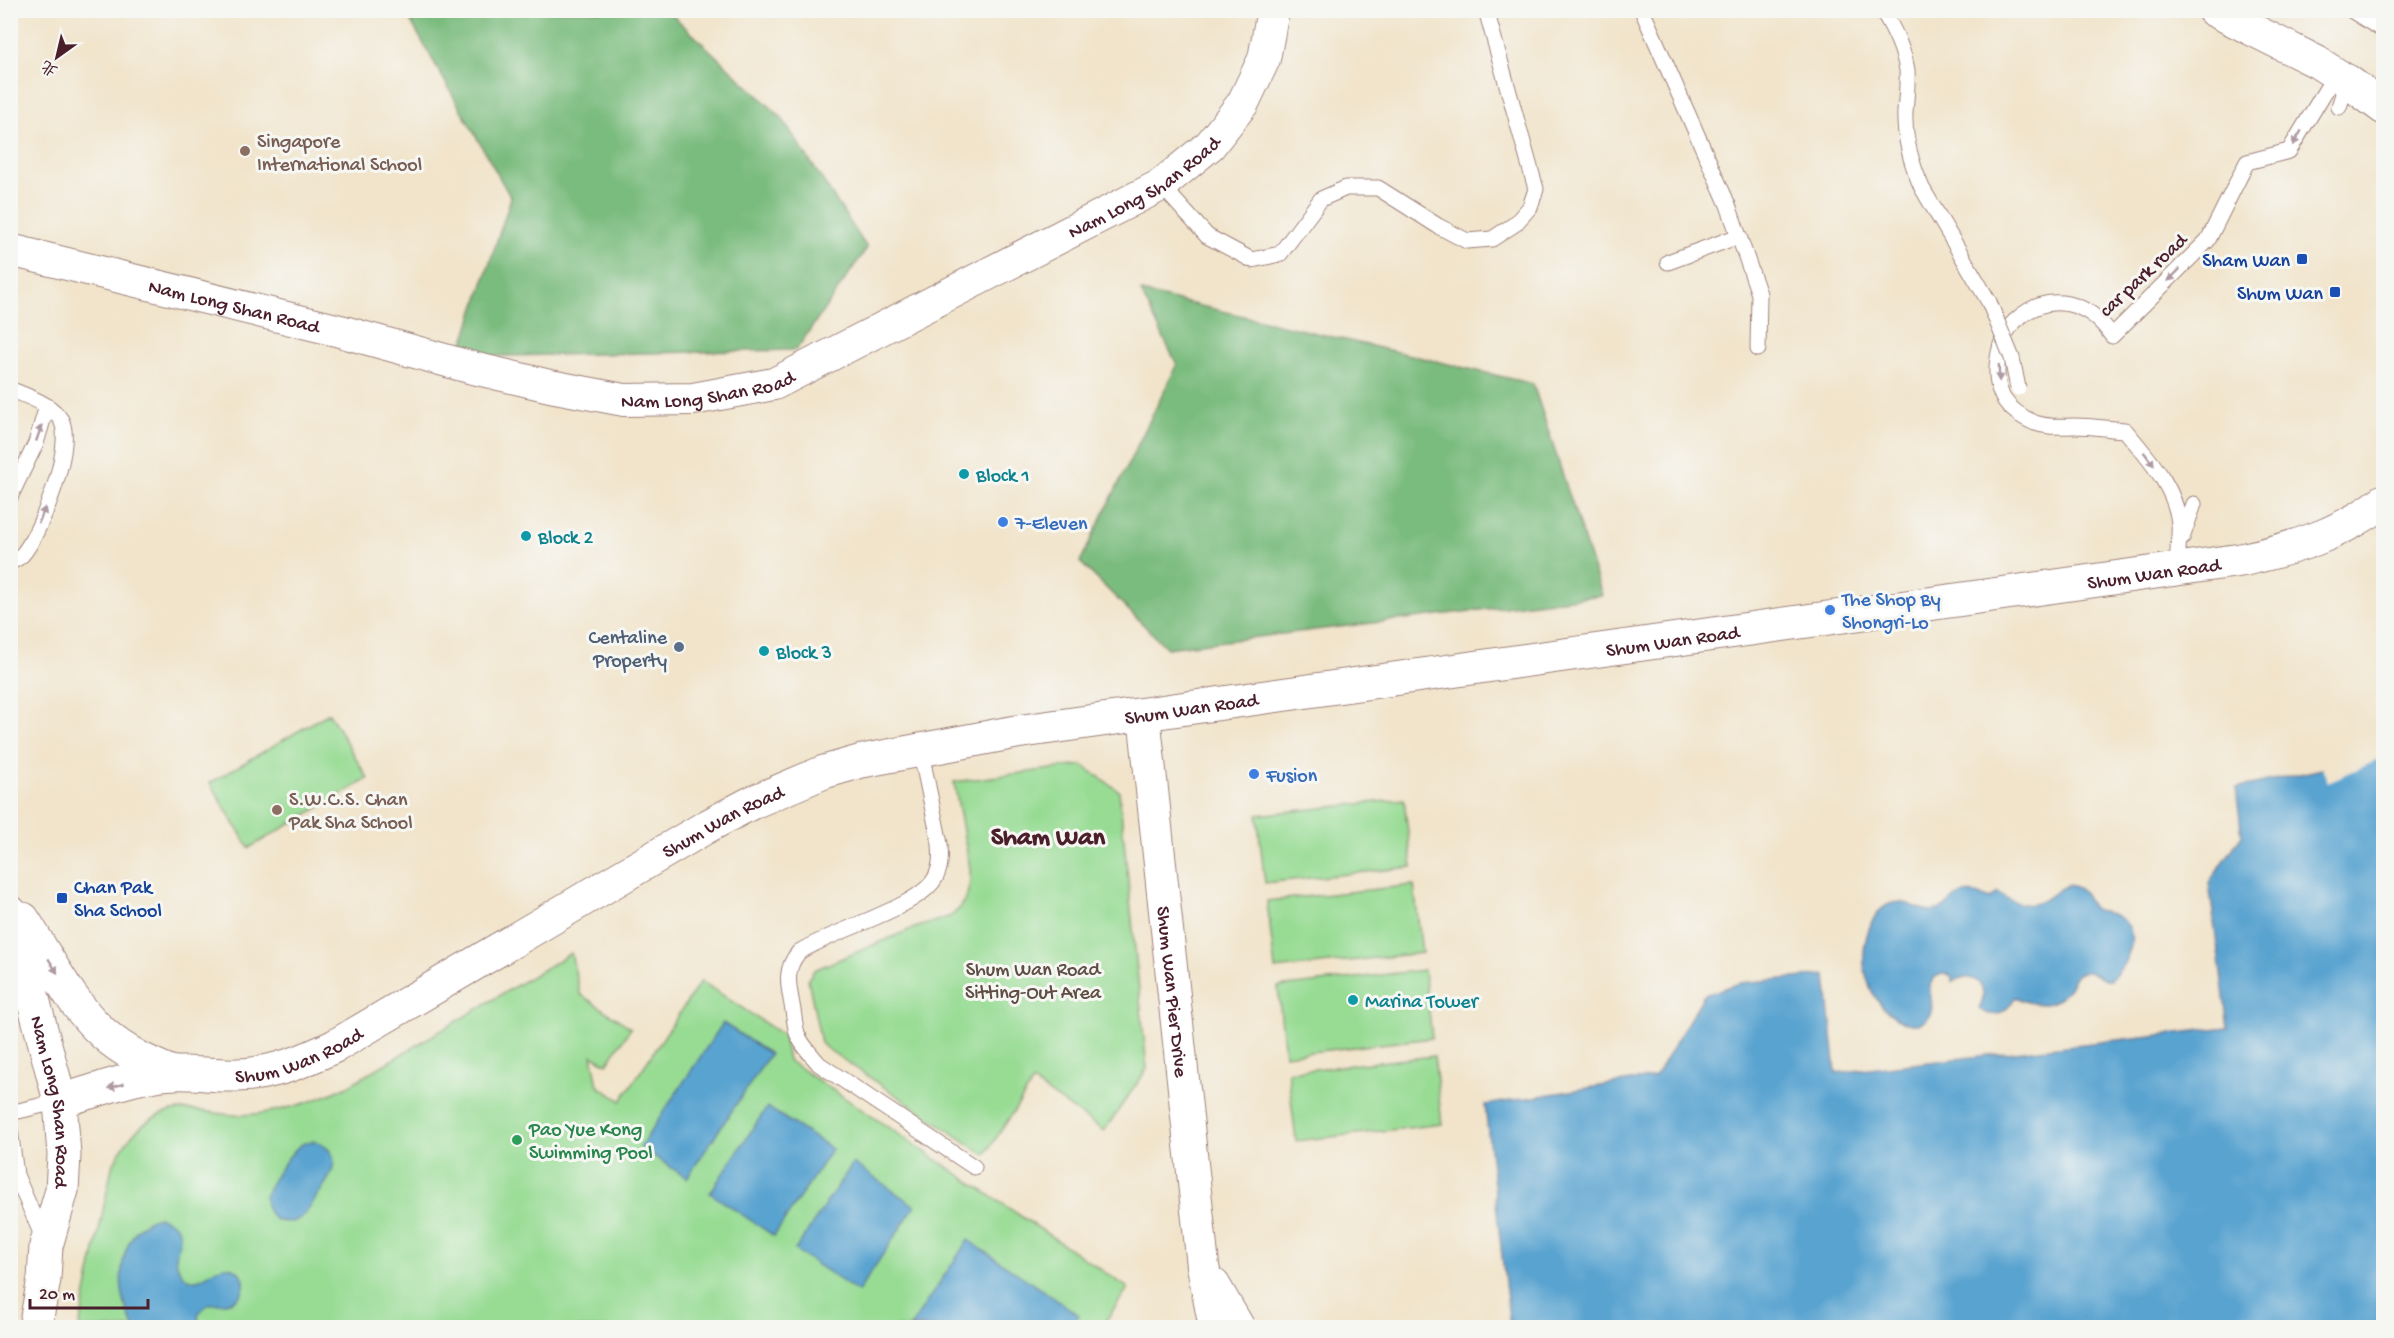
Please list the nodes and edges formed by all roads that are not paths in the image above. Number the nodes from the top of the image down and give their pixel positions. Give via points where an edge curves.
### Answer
1 (1273, 10) edge
2 (1486, 10) edge
3 (1642, 10) edge
4 (1882, 10) edge
5 (2213, 10) edge
6 (2351, 10) edge
7 (2384, 31) edge
8 (2338, 92) junction
9 (2384, 108) edge
10 (1161, 185) junction
11 (1739, 236) junction
12 (10, 250) edge
13 (1668, 262) dead end
14 (1758, 349) dead end
15 (2018, 388) dead end
16 (11, 394) edge
17 (46, 406) junction
18 (10, 497) edge
19 (2384, 501) edge
20 (2194, 504) dead end
21 (2176, 561) junction
22 (10, 562) edge
23 (1144, 715) junction
24 (920, 748) junction
25 (10, 899) edge
26 (10, 912) edge
27 (172, 1073) junction
28 (60, 1101) junction
29 (10, 1113) edge
30 (10, 1129) edge
31 (974, 1167) dead end
32 (46, 1246) junction
33 (1203, 1266) junction
34 (35, 1328) edge
35 (1215, 1328) edge
36 (1239, 1328) edge

1 - 10 street, Nam Long Shan Road via 1264,59 1243,103 1210,145
2 - 10 lane via 1536,189 1530,207 1515,224 1492,239 1467,241 1378,188 1346,188 1321,199 1280,254 1252,260 1207,236
3 - 11 lane
4 - 15 lane, bridge via 1899,40 1907,72 1905,132 1914,170 1989,302 2013,358
5 - 8 street via 2317,62
6 - 7 lane
8 - 9 street
8 -> 21 lane, car park road via 2289,150 2247,162 2208,240 2112,336 2098,317 2085,309 2056,302 2027,312 2005,336 1997,374 2003,397 2012,409 2050,427 2125,430 2158,472 2168,488 2179,522
10 - 12 street, Nam Long Shan Road via 774,384 693,399 624,400 528,381
11 - 13 lane
11 - 14 lane via 1759,294
16 - 17 lane
18 -> 17 lane via 36,444
22 -> 17 lane via 21,556 30,543 64,454 61,419
19 - 21 street, Shum Wan Road via 2337,530 2292,549 2241,561
20 - 21 lane
21 - 23 street, Shum Wan Road via 1880,610
23 - 24 street, Shum Wan Road
23 - 33 street, Shum Wan Pier Drive
24 - 27 street, Shum Wan Road via 824,772 751,803 308,1059 262,1073
24 - 31 lane via 940,844 940,865 933,882 912,899 799,952 788,971 788,984 797,1034 819,1064
25 -> 27 street, Nam Long Shan Road via 74,999 103,1033 138,1059
26 - 28 street, Nam Long Shan Road
27 -> 28 street, Shum Wan Road
28 - 29 lane
28 - 32 street, Nam Long Shan Road via 62,1190
30 - 32 lane via 16,1175
32 - 34 street, Nam Long Shan Road
33 - 35 street, Shum Wan Pier Drive
33 - 36 street, Shum Wan Pier Drive

